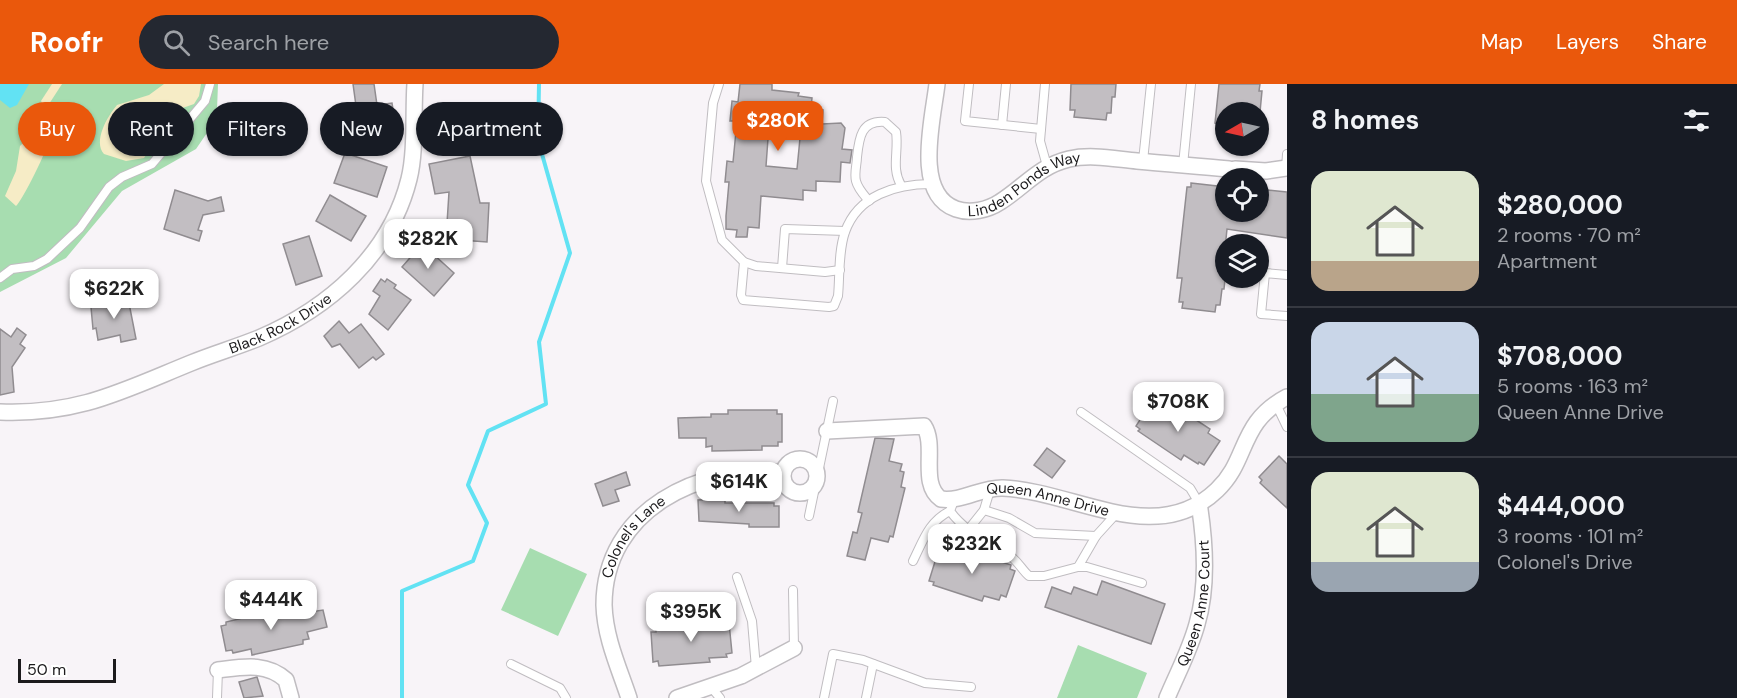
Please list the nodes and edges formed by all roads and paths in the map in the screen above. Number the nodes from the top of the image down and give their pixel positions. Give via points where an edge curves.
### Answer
1 (210, 84) edge
2 (415, 84) edge
3 (719, 84) edge
4 (937, 84) edge
5 (969, 84) edge
6 (1006, 84) edge
7 (1045, 84) edge
8 (1151, 84) edge
9 (1191, 84) edge
10 (1002, 125) junction
11 (1041, 129) junction
12 (1143, 161) junction
13 (1287, 164) edge
14 (1183, 165) junction
15 (1047, 166) junction
16 (931, 184) junction
17 (902, 185) junction
18 (869, 201) junction
19 (845, 231) junction
20 (744, 262) junction
21 (782, 268) junction
22 (840, 270) junction
23 (1287, 275) edge
24 (0, 278) edge
25 (1287, 316) edge
26 (1281, 400) edge
27 (834, 401) dead end
28 (0, 412) edge
29 (1081, 412) dead end
30 (1287, 427) edge
31 (827, 431) junction
32 (783, 473) junction
33 (817, 479) junction
34 (991, 488) junction
35 (1200, 503) junction
36 (952, 505) junction
37 (984, 510) junction
38 (1117, 512) junction
39 (809, 516) dead end
40 (968, 530) junction
41 (1096, 536) junction
42 (913, 561) dead end
43 (1077, 567) junction
44 (737, 577) dead end
45 (1142, 583) dead end
46 (793, 590) dead end
47 (794, 648) joint
48 (511, 664) dead end
49 (873, 664) junction
50 (218, 669) joint
51 (756, 669) junction
52 (971, 687) dead end
53 (715, 692) edge
54 (694, 695) edge
55 (218, 698) edge
56 (291, 698) edge
57 (566, 698) edge
58 (629, 698) edge
59 (677, 698) edge
60 (825, 698) edge
61 (866, 698) edge
62 (1167, 698) edge

1 - 24 lane via 205,101 152,164 109,186 80,228 47,259 34,266 12,269
2 - 28 street, Black Rock Drive via 409,177 397,213 370,259 341,289 304,315 261,337 127,392 58,410
3 - 20 lane via 713,103 706,181 722,240
4 - 16 street via 929,162
5 - 10 lane via 965,121
6 - 10 lane
7 - 11 lane
8 - 12 lane
9 - 14 lane
10 - 11 lane
11 - 15 lane
12 - 14 street, Linden Ponds Way
12 - 15 street, Linden Ponds Way via 1086,157
13 - 14 street, Linden Ponds Way via 1266,171
15 - 16 street, Linden Ponds Way via 1001,202 972,211 960,211 942,202
16 - 17 lane
17 - 18 lane
17 - 18 lane via 895,167 896,132 885,122 870,123 859,139 856,176
18 - 19 lane
19 - 21 lane via 785,230
19 - 22 lane
20 - 21 lane via 756,267
20 - 22 lane via 743,300 834,306
21 - 22 lane
23 - 25 lane via 1265,273 1261,314
26 - 30 lane, Queen Anne Drive
26 - 35 street, Queen Anne Drive via 1254,424 1226,480
27 - 31 lane
29 - 35 lane via 1190,488
31 - 33 lane
31 - 36 street via 924,426 932,489
32 - 33 street via 786,486 796,492 812,488
32 - 33 street, Colonel's Lane via 791,460 802,458 816,468
32 - 58 street, Colonel's Lane via 731,474 701,480 662,500 630,530 614,558 604,605 608,636
33 - 39 lane
34 - 36 street, Queen Anne Drive
34 - 37 lane
34 - 38 street, Queen Anne Drive via 1021,490
35 - 38 street, Queen Anne Drive via 1163,516
35 - 62 street, Queen Anne Court via 1201,608
36 - 40 lane
36 - 42 lane via 932,524
37 - 40 lane
37 - 41 lane via 1035,533
38 - 41 lane
40 - 43 lane via 1011,556 1029,576
41 - 43 lane
43 - 45 lane
44 - 51 lane via 752,621
46 - 47 lane
47 - 51 street
48 - 57 lane via 560,688
49 - 52 lane via 925,683
49 - 60 lane via 833,654
49 - 61 lane
50 - 55 lane
50 - 56 street via 267,668 286,680
51 - 53 street
53 - 54 street
54 - 59 street

